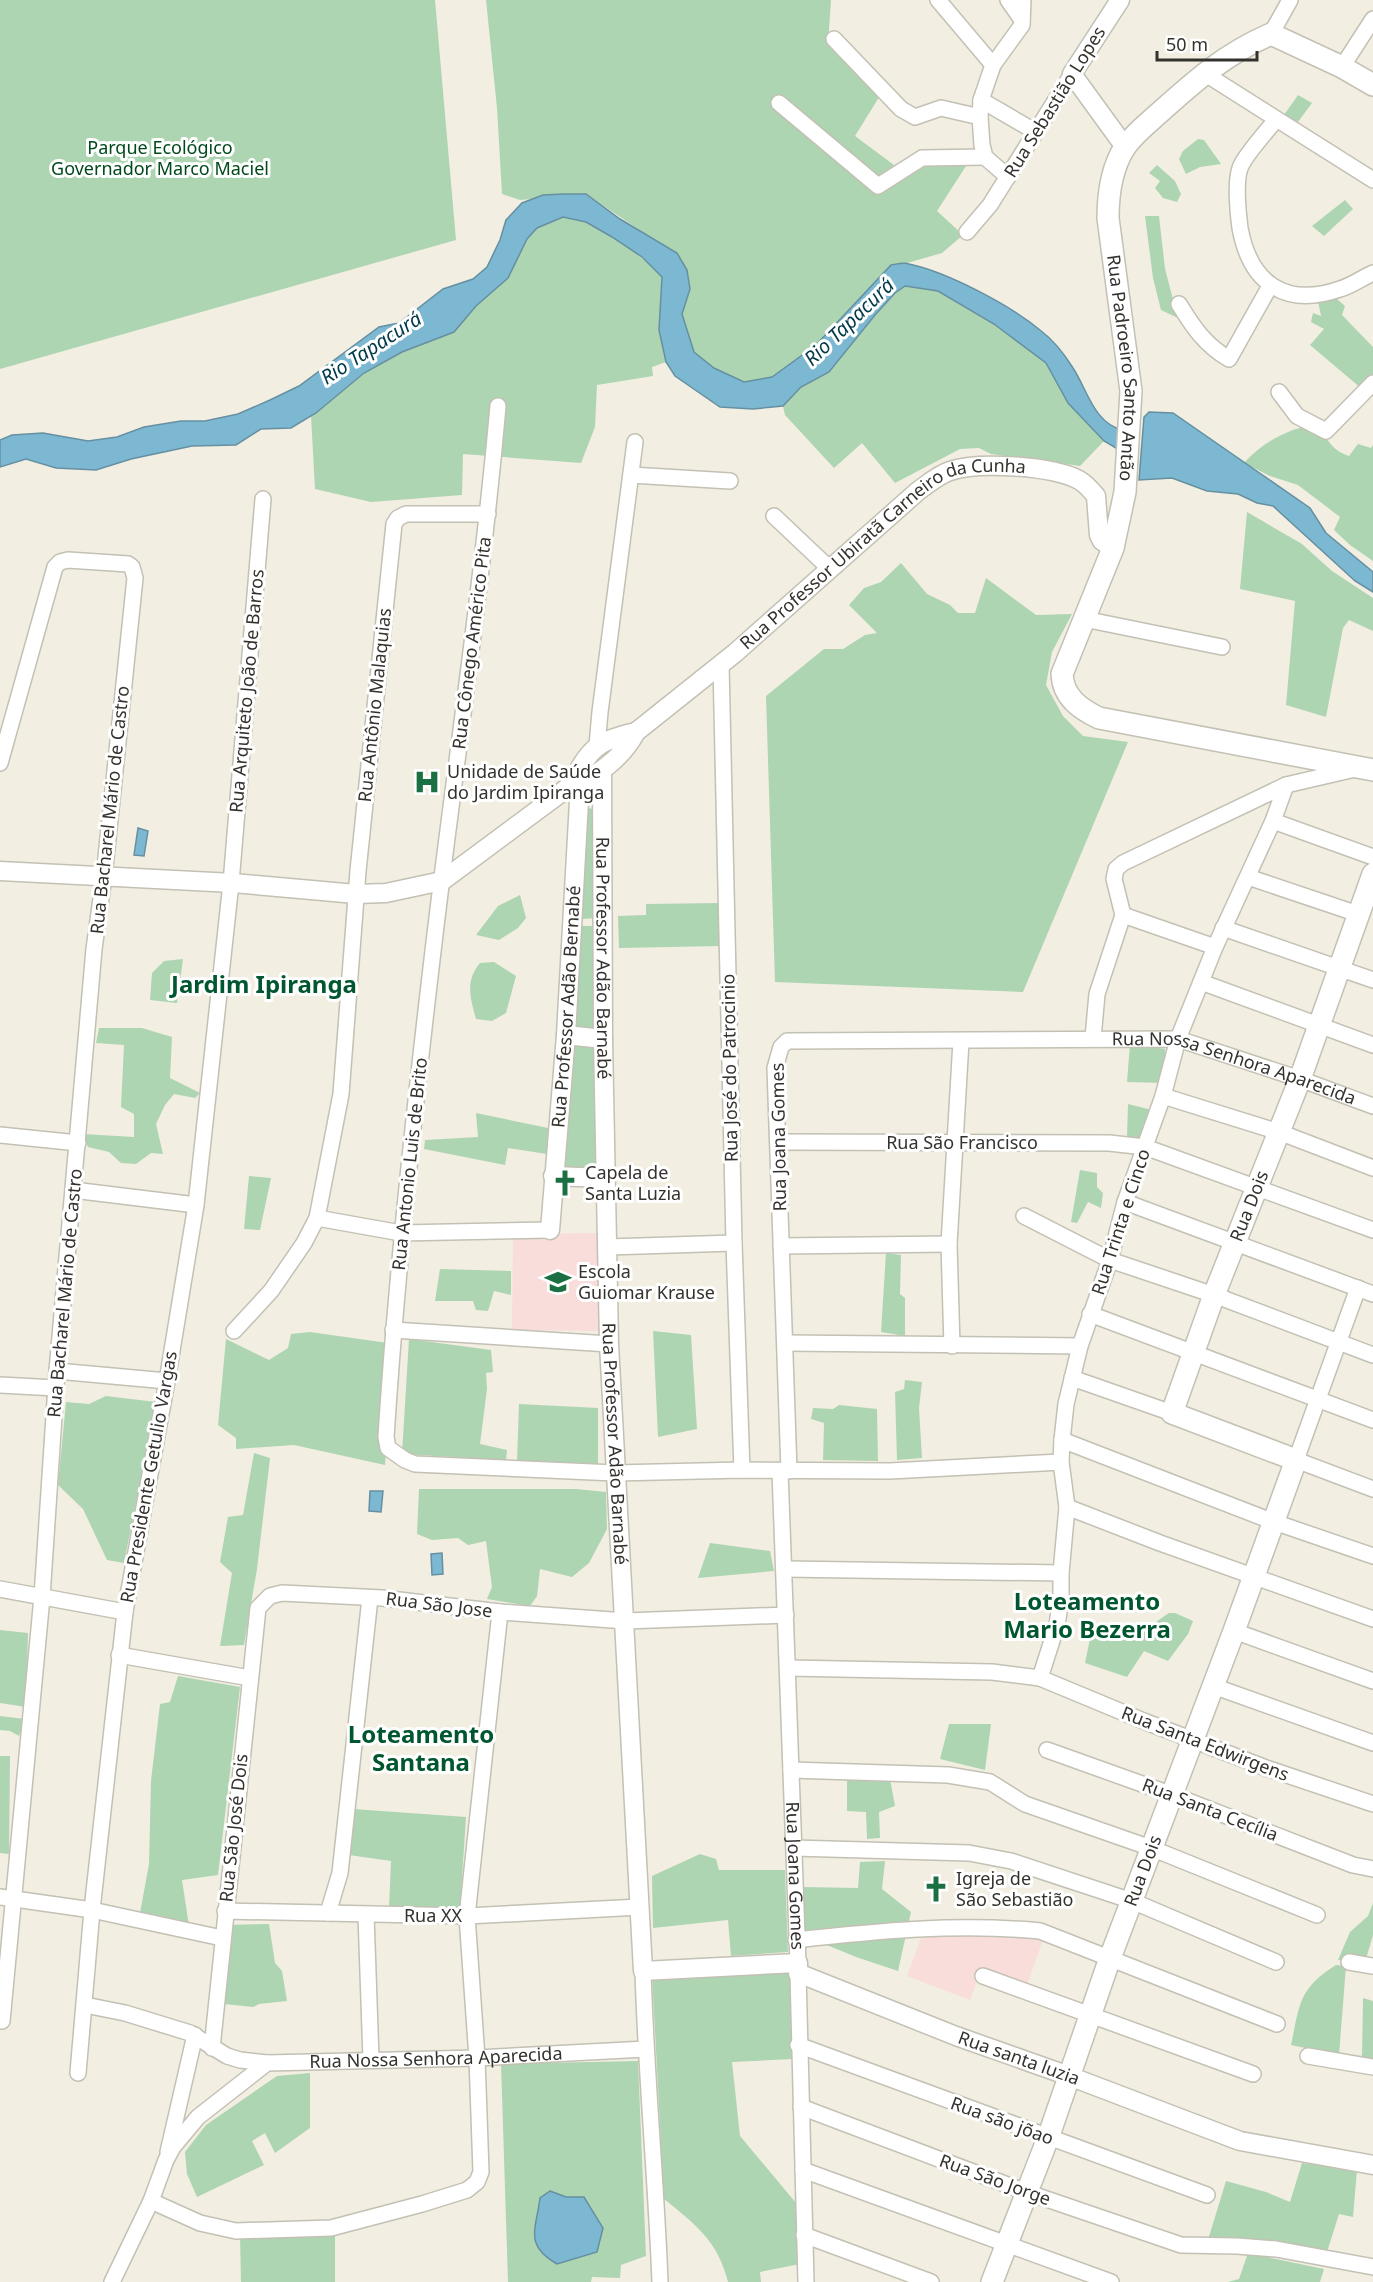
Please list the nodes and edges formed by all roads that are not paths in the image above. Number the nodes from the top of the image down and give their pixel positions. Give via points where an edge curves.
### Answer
1 (938, 0) edge
2 (1008, 0) edge
3 (1023, 0) edge
4 (1120, 0) edge
5 (1290, 0) edge
6 (1373, 19) edge
7 (1022, 20) junction
8 (1271, 34) junction
9 (834, 39) dead end
10 (993, 65) junction
11 (1342, 67) junction
12 (1204, 73) junction
13 (1072, 74) junction
14 (1370, 80) edge
15 (981, 100) junction
16 (779, 103) dead end
17 (980, 117) junction
18 (1276, 120) junction
19 (1036, 132) junction
20 (1125, 147) junction
21 (985, 157) junction
22 (1008, 177) junction
23 (1373, 180) edge
24 (967, 232) dead end
25 (1373, 273) edge
26 (1270, 286) junction
27 (1179, 304) dead end
28 (1373, 383) edge
29 (1279, 392) dead end
30 (498, 406) dead end
31 (635, 442) dead end
32 (630, 475) junction
33 (730, 482) dead end
34 (263, 499) dead end
35 (488, 514) junction
36 (774, 516) dead end
37 (1113, 548) junction
38 (830, 569) junction
39 (1084, 619) junction
40 (1222, 647) dead end
41 (721, 665) junction
42 (636, 732) junction
43 (597, 746) junction
44 (0, 762) edge
45 (1366, 769) edge
46 (602, 770) junction
47 (574, 784) junction
48 (1286, 785) junction
49 (1273, 821) junction
50 (0, 871) edge
51 (1373, 872) edge
52 (104, 877) junction
53 (1248, 877) junction
54 (442, 880) junction
55 (232, 883) junction
56 (356, 894) junction
57 (1358, 914) junction
58 (1123, 915) junction
59 (603, 921) junction
60 (572, 923) junction
61 (1223, 928) junction
62 (1215, 947) junction
63 (1338, 968) junction
64 (1373, 980) edge
65 (1201, 982) junction
66 (1319, 1027) junction
67 (566, 1035) junction
68 (1093, 1038) junction
69 (603, 1039) junction
70 (1178, 1039) junction
71 (961, 1041) junction
72 (1373, 1045) edge
73 (1300, 1079) junction
74 (1164, 1096) junction
75 (1373, 1106) edge
76 (1279, 1132) junction
77 (0, 1135) edge
78 (778, 1142) junction
79 (78, 1143) junction
80 (956, 1143) junction
81 (1145, 1147) junction
82 (1373, 1168) edge
83 (553, 1176) junction
84 (606, 1178) junction
85 (1256, 1187) junction
86 (73, 1190) junction
87 (1125, 1202) junction
88 (196, 1205) junction
89 (1024, 1216) dead end
90 (317, 1218) junction
91 (550, 1230) joint
92 (1373, 1230) edge
93 (401, 1233) junction
94 (1236, 1242) junction
95 (734, 1243) junction
96 (949, 1244) junction
97 (781, 1246) junction
98 (608, 1247) junction
99 (1110, 1260) junction
100 (1358, 1288) junction
101 (1373, 1294) edge
102 (1214, 1295) junction
103 (1090, 1314) junction
104 (393, 1330) junction
105 (234, 1331) dead end
106 (1339, 1343) junction
107 (609, 1344) junction
108 (785, 1344) junction
109 (952, 1346) junction
110 (1080, 1346) junction
111 (1194, 1353) junction
112 (1373, 1355) edge
113 (57, 1371) junction
114 (1071, 1378) junction
115 (167, 1381) junction
116 (0, 1385) edge
117 (56, 1388) junction
118 (1319, 1398) junction
119 (1172, 1413) junction
120 (1373, 1420) edge
121 (1062, 1440) junction
122 (1296, 1460) junction
123 (1062, 1462) junction
124 (742, 1470) junction
125 (784, 1471) junction
126 (615, 1473) junction
127 (1373, 1489) edge
128 (1067, 1507) junction
129 (1274, 1522) junction
130 (1373, 1556) edge
131 (785, 1569) junction
132 (1061, 1573) junction
133 (1254, 1578) junction
134 (0, 1589) edge
135 (42, 1597) junction
136 (370, 1598) junction
137 (258, 1608) joint
138 (125, 1612) junction
139 (500, 1612) junction
140 (786, 1615) junction
141 (1373, 1619) edge
142 (626, 1621) junction
143 (1234, 1631) junction
144 (119, 1655) junction
145 (788, 1668) junction
146 (250, 1678) junction
147 (1040, 1678) junction
148 (1373, 1681) edge
149 (1213, 1686) junction
150 (1192, 1739) junction
151 (1373, 1743) edge
152 (1047, 1749) dead end
153 (791, 1770) junction
154 (1172, 1795) junction
155 (1373, 1804) edge
156 (794, 1848) junction
157 (1151, 1848) junction
158 (1373, 1869) edge
159 (6, 1897) edge
160 (1132, 1901) junction
161 (640, 1907) junction
162 (92, 1910) junction
163 (225, 1911) junction
164 (328, 1913) junction
165 (366, 1915) junction
166 (1317, 1915) dead end
167 (467, 1916) junction
168 (222, 1938) junction
169 (796, 1940) junction
170 (1110, 1958) junction
171 (1276, 1962) dead end
172 (1349, 1962) dead end
173 (1373, 1966) edge
174 (798, 1968) junction
175 (643, 1971) junction
176 (983, 1976) dead end
177 (86, 2005) junction
178 (1090, 2013) junction
179 (2, 2021) dead end
180 (1277, 2024) dead end
181 (195, 2035) junction
182 (798, 2045) junction
183 (212, 2048) junction
184 (646, 2049) junction
185 (1308, 2056) dead end
186 (477, 2058) junction
187 (371, 2059) junction
188 (267, 2063) junction
189 (1373, 2067) edge
190 (78, 2073) dead end
191 (1253, 2074) dead end
192 (1070, 2076) junction
193 (801, 2107) junction
194 (1048, 2138) junction
195 (166, 2160) junction
196 (1373, 2165) edge
197 (803, 2170) junction
198 (1026, 2192) junction
199 (1207, 2194) dead end
200 (151, 2201) junction
201 (804, 2235) junction
202 (1008, 2243) junction
203 (1373, 2267) edge
204 (112, 2282) edge
205 (660, 2282) edge
206 (806, 2282) edge
207 (931, 2282) edge
208 (992, 2282) edge
209 (1111, 2282) edge

1 - 10 street
2 - 7 street
3 - 7 street
4 - 13 street, Rua Sebastião Lopes
5 - 8 street
6 - 11 street
7 - 10 street via 1020,31
8 - 11 main road
8 - 12 main road via 1245,45
9 - 17 street via 901,109 915,117 941,108
10 - 15 street
11 - 14 main road
12 - 18 street
12 - 20 main road
13 - 19 street, Rua Sebastião Lopes
13 - 20 street
15 - 17 street
15 - 19 street
16 - 21 street via 878,186 922,158
17 - 21 street
18 - 23 street
18 - 26 street via 1245,160 1238,176 1244,248 1256,272
19 - 22 street, Rua Sebastião Lopes
20 - 37 main road, Rua Padroeiro Santo Antão via 1108,198 1131,391 1125,492
21 - 22 street
22 - 24 street, Rua Sebastião Lopes
25 - 26 street via 1340,290 1307,296
26 - 27 street via 1229,359 1200,337
28 - 29 street via 1326,431 1297,416
30 - 35 street, Rua Cônego Américo Pita
31 - 32 street
32 - 33 street
32 - 43 street
34 - 55 street, Rua Arquiteto João de Barros
35 - 54 street, Rua Cônego Américo Pita
35 - 56 street, Rua Antônio Malaquias via 406,514 394,524
36 - 38 street
37 - 38 street, Rua Professor Ubiratã Carneiro da Cunha via 1099,535 1096,496 1078,480 1029,467 976,467 948,471 936,478
37 - 39 main road, Rua Padroeiro Santo Antão
38 - 41 street, Rua Professor Ubiratã Carneiro da Cunha
39 - 40 street
39 - 45 main road, Rua Padroeiro Santo Antão via 1062,674 1062,686 1084,711 1099,718
41 - 42 street, Rua Professor Ubiratã Carneiro da Cunha
41 - 95 street, Rua José do Patrocinio
42 - 43 street, Rua Professor Ubiratã Carneiro da Cunha
42 - 46 street, Rua Professor Ubiratã Carneiro da Cunha
43 - 47 street, Rua Professor Ubiratã Carneiro da Cunha via 586,756
44 - 52 street, Rua Bacharel Mário de Castro via 55,567 68,560 128,564 135,578
45 - 48 street
46 - 47 street, Rua Professor Ubiratã Carneiro da Cunha
46 - 59 street, Rua Professor Adão Barnabé
47 - 54 street, Rua Professor Ubiratã Carneiro da Cunha
47 - 60 street, Rua Professor Adão Bernabé
48 - 49 street, Rua Trinta e Cinco
48 - 58 street via 1116,869 1114,879
49 - 51 street
49 - 53 street, Rua Trinta e Cinco
50 - 52 street, Rua Professor Ubiratã Carneiro da Cunha
51 - 57 main road, Rua Dois
52 - 55 street, Rua Professor Ubiratã Carneiro da Cunha
52 - 79 street, Rua Bacharel Mário de Castro
53 - 57 street
53 - 61 street, Rua Trinta e Cinco
54 - 56 street, Rua Professor Ubiratã Carneiro da Cunha via 386,893
54 - 93 street, Rua Antonio Luis de Brito
55 - 56 street, Rua Professor Ubiratã Carneiro da Cunha
55 - 88 street, Rua Presidente Getulio Vargas
56 - 90 street, Rua Antônio Malaquias via 341,1094
57 - 63 main road, Rua Dois
58 - 62 street
58 - 68 street via 1097,994
59 - 60 street
59 - 69 street, Rua Professor Adão Barnabé
60 - 67 street, Rua Professor Adão Bernabé
61 - 62 street, Rua Trinta e Cinco
61 - 63 street
62 - 65 street, Rua Trinta e Cinco
63 - 64 street
63 - 66 main road, Rua Dois
65 - 66 street
65 - 70 street, Rua Trinta e Cinco
66 - 72 street
66 - 73 main road, Rua Dois
67 - 69 street
67 - 83 street, Rua Professor Adão Bernabé
68 - 70 street, Rua Nossa Senhora Aparecida
68 - 71 street, Rua Joana Gomes
69 - 84 street, Rua Professor Adão Barnabé
70 - 73 street, Rua Nossa Senhora Aparecida
70 - 74 street, Rua Trinta e Cinco
71 - 78 street, Rua Joana Gomes via 787,1041 781,1047 775,1068
71 - 80 street
73 - 75 street, Rua Nossa Senhora Aparecida
73 - 76 main road, Rua Dois
74 - 76 street
74 - 81 street, Rua Trinta e Cinco
76 - 82 street
76 - 85 main road, Rua Dois
77 - 79 street
78 - 80 street, Rua São Francisco
78 - 97 street, Rua Joana Gomes
79 - 86 street, Rua Bacharel Mário de Castro
80 - 81 street, Rua São Francisco via 1109,1143
80 - 96 street
81 - 85 street, Rua São Francisco
81 - 87 street, Rua Trinta e Cinco
83 - 84 street
83 - 91 street, Rua Professor Adão Bernabé
84 - 98 street, Rua Professor Adão Barnabé
85 - 92 street, Rua São Francisco
85 - 94 main road, Rua Dois
86 - 88 street
86 - 113 street, Rua Bacharel Mário de Castro
87 - 94 street
87 - 99 street, Rua Trinta e Cinco
88 - 115 street, Rua Presidente Getulio Vargas
89 - 99 street
90 - 93 street
90 - 105 street, Rua Antônio Malaquias via 271,1292
91 - 93 street
93 - 104 street, Rua Antonio Luis de Brito
94 - 100 street
94 - 102 main road, Rua Dois
95 - 98 street
95 - 124 street, Rua José do Patrocinio
96 - 97 street
96 - 109 street
97 - 108 street, Rua Joana Gomes
98 - 107 street, Rua Professor Adão Barnabé
99 - 102 street
99 - 103 street, Rua Trinta e Cinco
100 - 101 street
100 - 106 street, Rua Dois
102 - 106 street
102 - 111 main road, Rua Dois
103 - 110 street, Rua Trinta e Cinco
103 - 111 street
104 - 107 street
104 - 126 street, Rua Antonio Luis de Brito via 386,1437 388,1448 405,1460 416,1464
106 - 112 street
106 - 118 street, Rua Dois
107 - 126 street, Rua Professor Adão Barnabé
108 - 109 street
108 - 125 street, Rua Joana Gomes
109 - 110 street
110 - 114 street, Rua Trinta e Cinco
111 - 118 street
111 - 119 main road, Rua Dois
113 - 115 street
113 - 117 street, Rua Bacharel Mário de Castro
114 - 119 street
114 - 121 street, Rua Trinta e Cinco
115 - 138 street, Rua Presidente Getulio Vargas
116 - 117 street
117 - 135 street, Rua Bacharel Mário de Castro
118 - 120 street
118 - 122 street, Rua Dois
119 - 122 main road
121 - 123 street, Rua Trinta e Cinco
121 - 129 street
122 - 127 street
122 - 129 main road, Rua Dois
123 - 125 street via 890,1471
123 - 128 street, Rua Trinta e Cinco
124 - 125 street
124 - 126 street
125 - 131 street, Rua Joana Gomes
126 - 142 street, Rua Professor Adão Barnabé
128 - 132 street, Rua Trinta e Cinco
128 - 133 street
129 - 130 street
129 - 133 main road, Rua Dois
131 - 132 street
131 - 140 street, Rua Joana Gomes
132 - 147 street, Rua Trinta e Cinco via 1057,1625
133 - 141 street
133 - 143 main road, Rua Dois
134 - 135 street
135 - 138 street
135 - 159 street, Rua Bacharel Mário de Castro
136 - 137 street, Rua São Jose via 282,1593 270,1596
136 - 139 street, Rua São Jose
136 - 164 street via 340,1873
137 - 146 street, Rua São José Dois
138 - 144 street, Rua Presidente Getulio Vargas
139 - 142 street, Rua São Jose
139 - 167 street
140 - 142 street, Rua São Jose
140 - 145 street, Rua Joana Gomes
142 - 161 street, Rua Professor Adão Barnabé
143 - 148 street
143 - 149 main road, Rua Dois
144 - 146 street
144 - 162 street, Rua Presidente Getulio Vargas
145 - 147 street, Rua Santa Edwirgens via 992,1672
145 - 153 street, Rua Joana Gomes
146 - 163 street, Rua São José Dois
147 - 150 street, Rua Santa Edwirgens
149 - 150 main road, Rua Dois
149 - 151 street
150 - 154 main road, Rua Dois
150 - 155 street, Rua Santa Edwirgens
152 - 154 street, Rua Santa Cecília
153 - 156 street, Rua Joana Gomes
153 - 157 street via 948,1775 990,1782 1025,1804
154 - 157 main road, Rua Dois
154 - 158 street, Rua Santa Cecília via 1353,1865
156 - 160 street via 969,1853 1011,1861
156 - 169 street, Rua Joana Gomes
157 - 160 main road, Rua Dois
157 - 166 street
159 - 162 street
159 - 179 street, Rua Bacharel Mário de Castro
160 - 170 main road, Rua Dois
160 - 171 street
161 - 167 street, Rua XX
161 - 175 street, Rua Professor Adão Barnabé
162 - 168 street
162 - 177 street, Rua Presidente Getulio Vargas
163 - 164 street, Rua XX
163 - 168 street, Rua São José Dois
164 - 165 street, Rua XX
165 - 167 street, Rua XX
165 - 187 street
167 - 186 street
168 - 183 street, Rua São José Dois
169 - 170 street via 908,1928 1040,1931
169 - 174 street, Rua Joana Gomes
170 - 178 main road, Rua Dois
170 - 180 street
172 - 173 street
174 - 175 street
174 - 182 street, Rua Joana Gomes
174 - 192 street, Rua santa luzia via 956,2036
175 - 184 street
176 - 178 street
177 - 181 street, Rua Nossa Senhora Aparecida
177 - 190 street, Rua Presidente Getulio Vargas
178 - 191 street
178 - 192 main road, Rua Dois
181 - 183 street, Rua Nossa Senhora Aparecida
181 - 195 street
182 - 193 street, Rua Joana Gomes
182 - 194 street, Rua são jõao
183 - 188 street, Rua Nossa Senhora Aparecida via 240,2060
184 - 186 street, Rua Nossa Senhora Aparecida
184 - 205 street
185 - 189 street
186 - 187 street, Rua Nossa Senhora Aparecida
186 - 200 street via 481,2172 467,2190 331,2228 236,2231 200,2223
187 - 188 street, Rua Nossa Senhora Aparecida
188 - 195 street via 198,2116
192 - 194 main road, Rua Dois
192 - 196 street, Rua santa luzia via 1240,2141
193 - 197 street, Rua Joana Gomes
193 - 198 street, Rua São Jorge
194 - 198 main road, Rua Dois
194 - 199 street, Rua são jõao
195 - 200 street
197 - 201 street, Rua Joana Gomes
197 - 202 street
198 - 202 main road, Rua Dois
198 - 203 street, Rua São Jorge via 1181,2245 1276,2249
200 - 204 street
201 - 206 street, Rua Joana Gomes
201 - 207 street
202 - 208 main road, Rua Dois
202 - 209 street

